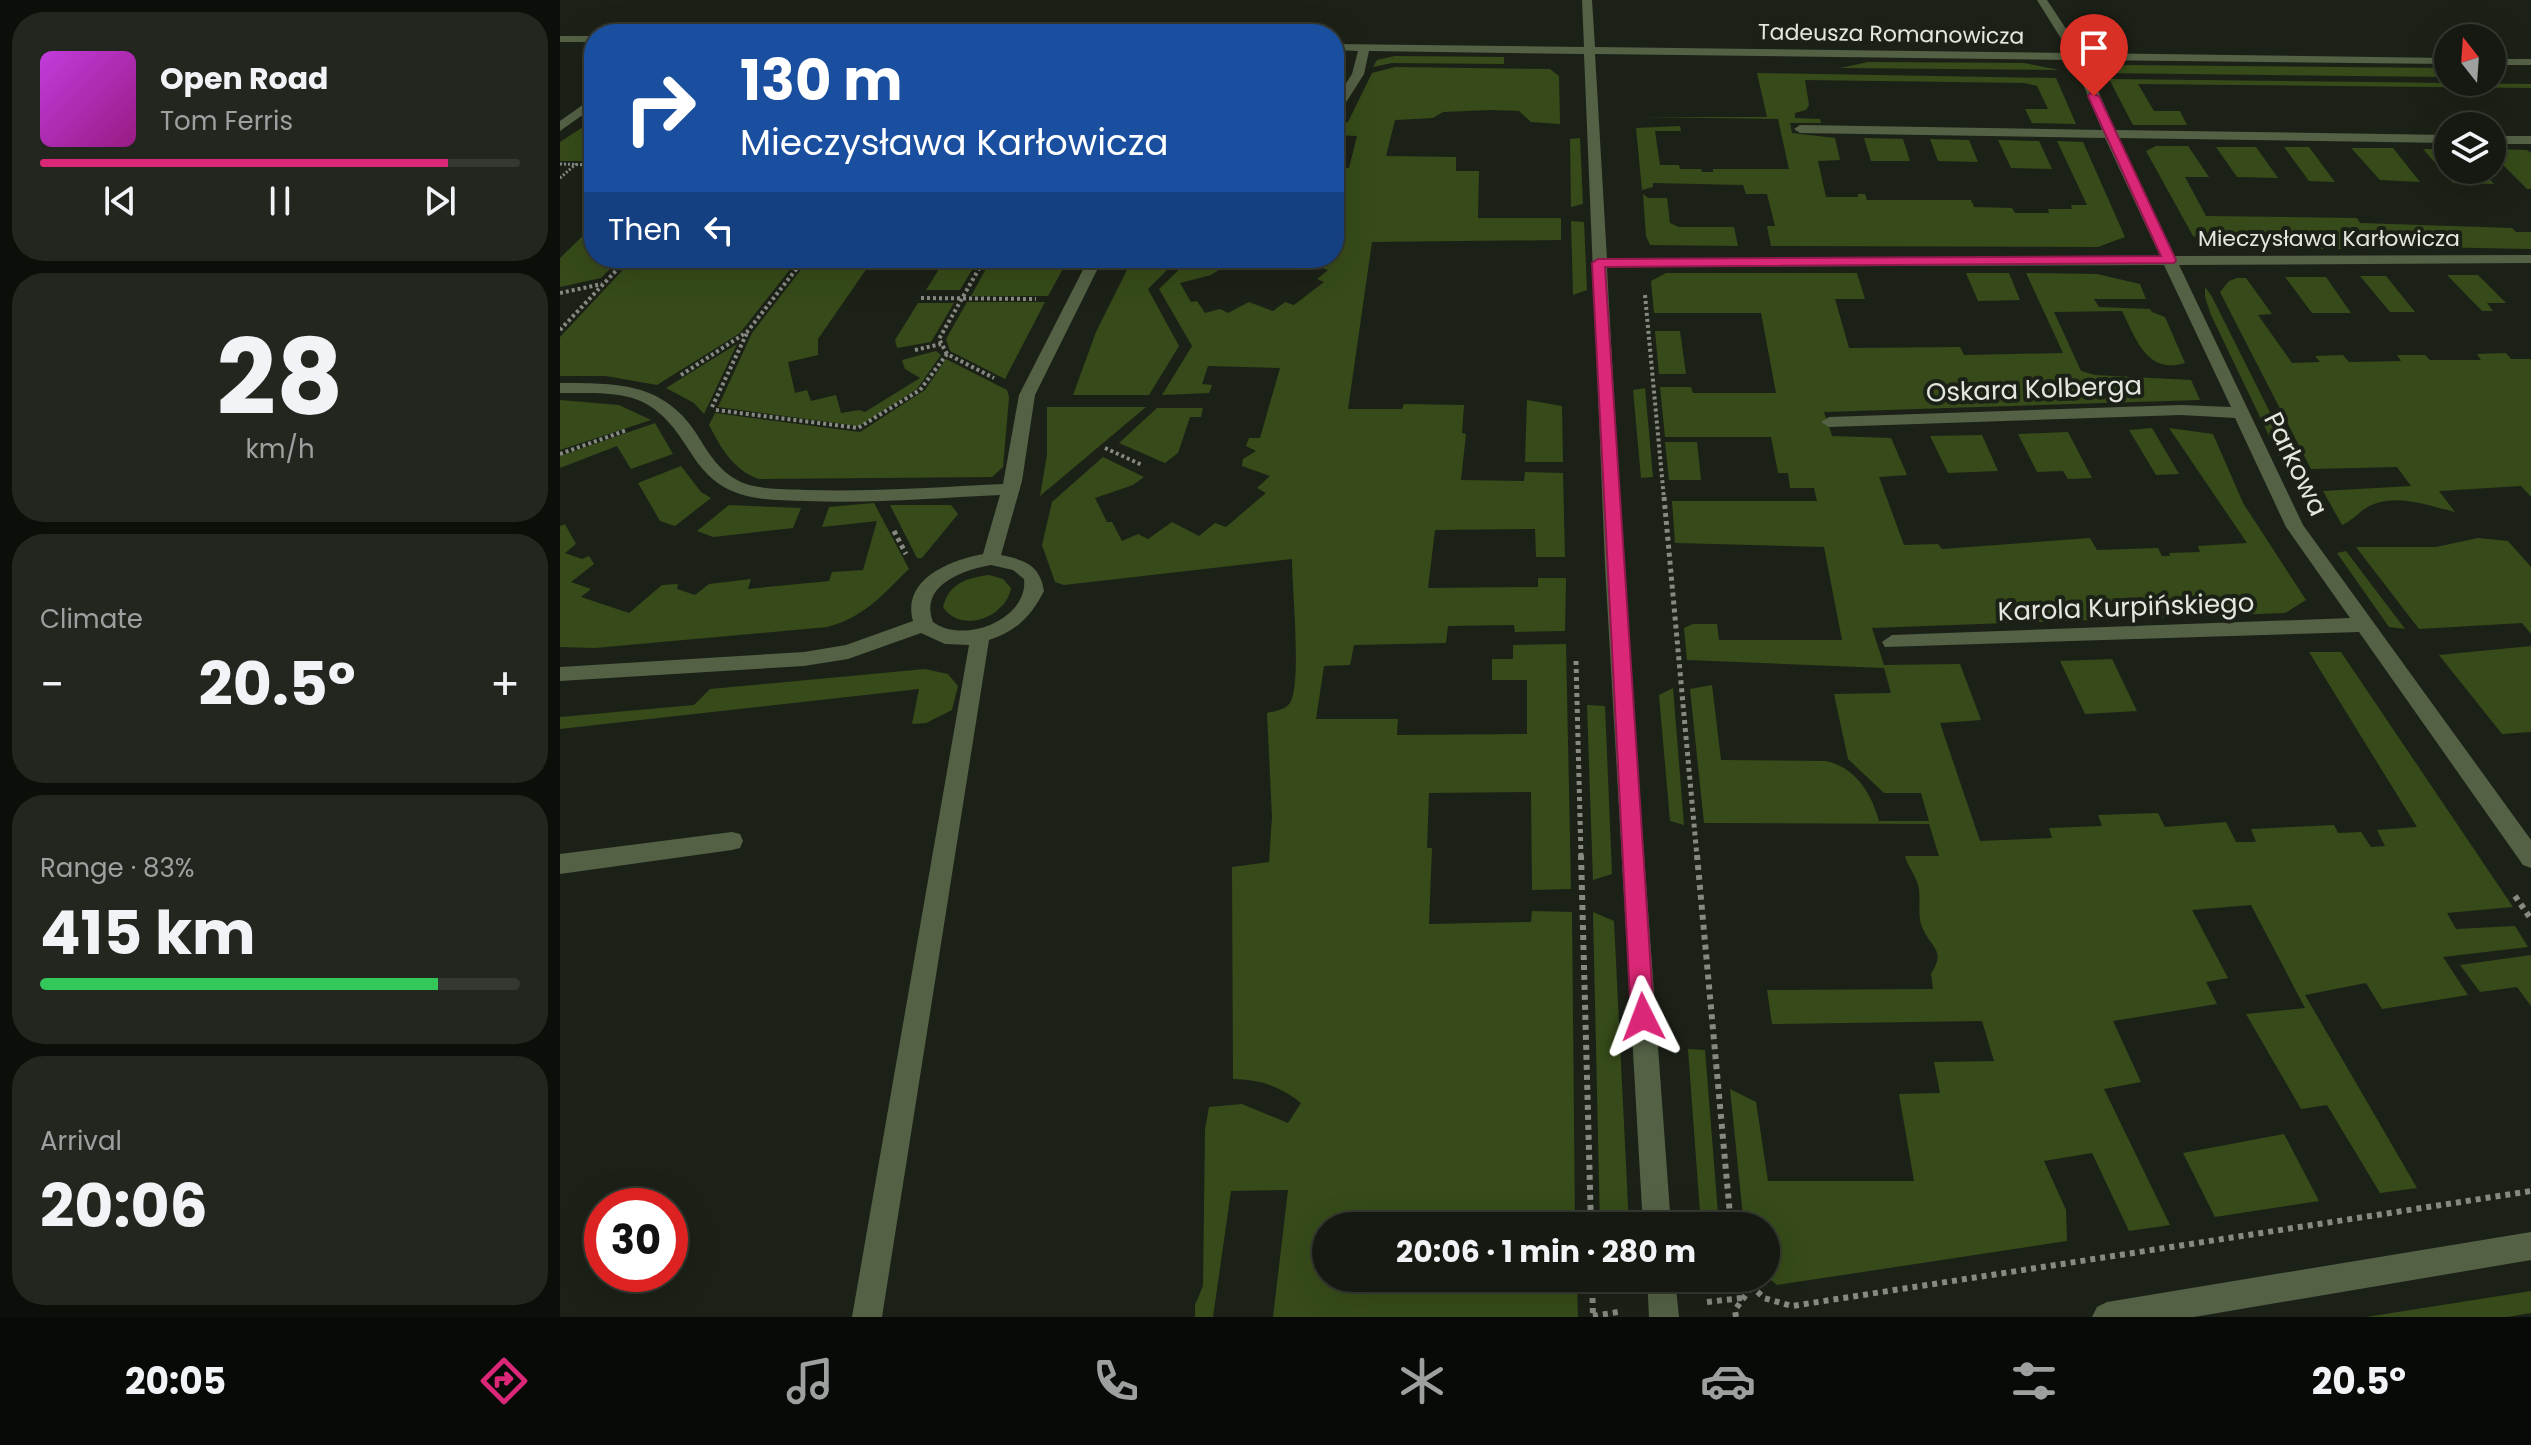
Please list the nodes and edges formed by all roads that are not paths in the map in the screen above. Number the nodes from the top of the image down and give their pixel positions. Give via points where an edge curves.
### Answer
1 (1587, 0) edge
2 (2042, 0) edge
3 (560, 39) edge
4 (584, 39) edge
5 (1344, 47) edge
6 (1364, 48) junction
7 (1591, 51) junction
8 (2077, 57) junction
9 (2434, 61) edge
10 (2506, 62) edge
11 (2531, 62) edge
12 (1344, 96) edge
13 (584, 109) edge
14 (560, 127) edge
15 (1800, 129) dead end
16 (2111, 136) junction
17 (2434, 139) edge
18 (2506, 140) edge
19 (2531, 140) edge
20 (2531, 259) edge
21 (2169, 260) junction
22 (1598, 263) junction
23 (1091, 268) edge
24 (560, 388) edge
25 (2241, 413) junction
26 (1829, 422) dead end
27 (1011, 489) junction
28 (991, 559) junction
29 (923, 625) junction
30 (2363, 625) junction
31 (980, 636) junction
32 (1892, 642) dead end
33 (560, 674) edge
34 (732, 841) dead end
35 (2531, 858) edge
36 (560, 864) edge
37 (1656, 1212) edge
38 (2531, 1246) edge
39 (1662, 1292) edge
40 (867, 1317) edge
41 (1664, 1317) edge
42 (2107, 1317) edge

1 - 7 street
2 - 8 street, Parkowa
3 - 4 street
5 - 6 street, Tadeusza Romanowicza
6 - 7 street, Tadeusza Romanowicza
6 - 12 street via 1358,74
7 - 8 street, Tadeusza Romanowicza
7 - 22 street
8 - 9 street, Tadeusza Romanowicza
8 - 16 street, Parkowa
10 - 11 street
13 - 14 street
15 - 16 street
16 - 17 street
16 - 21 street, Parkowa
18 - 19 street
20 - 21 street, Mieczysława Karłowicza
21 - 22 street, Mieczysława Karłowicza
21 - 25 street, Parkowa
22 - 37 street
23 - 27 street via 1027,395
24 - 27 street via 610,390 663,404 703,463 740,488 818,496
25 - 26 street, Oskara Kolberga via 2181,410
25 - 30 street, Parkowa via 2295,527
27 - 28 street
28 - 29 street via 954,568 927,589 920,602
28 - 31 street via 1022,565 1036,584 1035,596 1015,621
29 - 31 street via 946,637
29 - 33 street via 848,652 804,659
30 - 32 street, Karola Kurpińskiego
30 - 35 street, Parkowa
31 - 40 street
34 - 36 street
38 - 42 street
39 - 41 street

